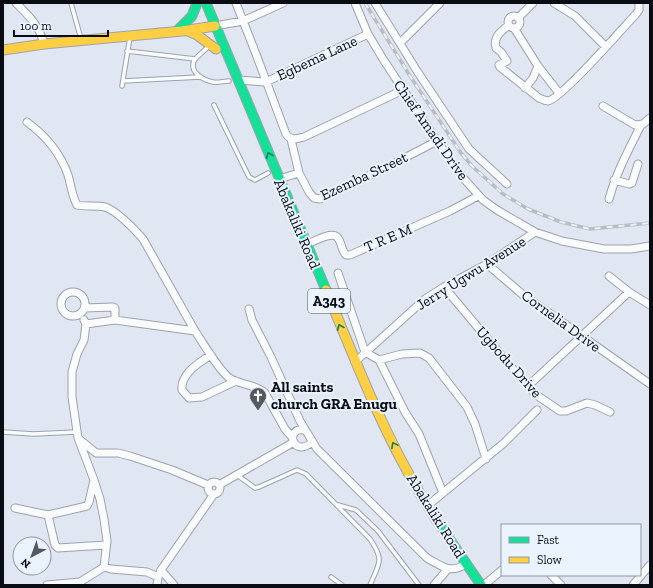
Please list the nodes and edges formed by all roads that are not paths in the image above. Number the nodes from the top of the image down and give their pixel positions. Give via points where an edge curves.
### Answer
1 (16, 3) edge
2 (71, 3) edge
3 (197, 3) edge
4 (206, 3) edge
5 (236, 3) edge
6 (283, 3) edge
7 (355, 3) edge
8 (375, 3) edge
9 (440, 3) edge
10 (533, 3) edge
11 (554, 3) edge
12 (639, 3) edge
13 (243, 21) junction
14 (211, 26) junction
15 (512, 26) junction
16 (177, 31) junction
17 (188, 31) junction
18 (368, 34) junction
19 (130, 36) junction
20 (81, 40) junction
21 (400, 43) junction
22 (44, 44) junction
23 (213, 47) junction
24 (606, 47) junction
25 (3, 50) edge
26 (127, 51) junction
27 (195, 59) junction
28 (538, 66) junction
29 (200, 77) junction
30 (234, 80) junction
31 (122, 82) junction
32 (266, 82) junction
33 (122, 86) dead end
34 (525, 88) junction
35 (403, 90) junction
36 (559, 93) junction
37 (214, 105) dead end
38 (603, 106) dead end
39 (650, 118) edge
40 (27, 122) dead end
41 (641, 125) junction
42 (291, 139) junction
43 (437, 141) junction
44 (638, 164) dead end
45 (268, 173) junction
46 (299, 173) junction
47 (278, 179) junction
48 (614, 180) junction
49 (507, 184) dead end
50 (478, 196) junction
51 (609, 199) dead end
52 (535, 232) junction
53 (306, 245) junction
54 (650, 246) edge
55 (486, 264) junction
56 (338, 273) dead end
57 (609, 276) dead end
58 (444, 287) junction
59 (629, 292) junction
60 (650, 305) edge
61 (249, 309) dead end
62 (115, 320) junction
63 (86, 324) junction
64 (195, 331) junction
65 (582, 336) junction
66 (366, 352) junction
67 (211, 355) junction
68 (378, 360) junction
69 (354, 362) junction
70 (236, 381) junction
71 (650, 384) edge
72 (528, 386) junction
73 (537, 410) dead end
74 (610, 412) dead end
75 (304, 430) junction
76 (3, 432) edge
77 (77, 435) junction
78 (293, 440) junction
79 (312, 442) junction
80 (96, 452) junction
81 (486, 459) junction
82 (88, 465) junction
83 (237, 475) junction
84 (94, 480) junction
85 (208, 485) junction
86 (219, 485) junction
87 (443, 493) junction
88 (214, 494) junction
89 (337, 505) junction
90 (427, 506) junction
91 (14, 508) dead end
92 (48, 516) junction
93 (106, 545) junction
94 (650, 565) edge
95 (463, 566) junction
96 (104, 567) junction
97 (446, 570) junction
98 (501, 571) edge
99 (159, 573) junction
100 (552, 576) edge
101 (641, 576) edge
102 (641, 576) edge
103 (331, 577) dead end
104 (47, 585) edge
105 (157, 585) edge
106 (174, 585) edge
107 (342, 585) edge
108 (370, 585) edge
109 (419, 585) edge
110 (434, 585) edge
111 (471, 585) edge
112 (481, 585) edge
113 (484, 585) edge
114 (561, 585) edge
115 (633, 585) edge

1 - 22 street via 38,28
2 - 20 lane
3 - 14 main road, Abakaliki Road / A343
3 - 16 main road via 192,16
4 - 14 main road, Abakaliki Road / A343
5 - 13 street
6 - 13 street
7 - 18 street, Chief Amadi Drive
8 - 21 street
9 - 21 street
10 - 15 street via 518,18 509,18
11 - 24 street via 575,16
12 - 24 street via 636,14
13 - 14 street
13 - 32 street
14 - 17 main road
14 - 23 main road, Abakaliki Road / A343
14 - 30 main road, Abakaliki Road / A343
15 - 28 street
15 - 34 street via 498,34 496,48 507,61 499,65
16 - 17 main road
16 - 19 main road
17 - 23 main road
18 - 32 street, Egbema Lane
18 - 35 street, Chief Amadi Drive
19 - 20 main road
19 - 26 lane
20 - 22 main road
21 - 49 street via 469,149
22 - 25 main road
23 - 27 lane
23 - 30 main road, Abakaliki Road / A343
24 - 36 street
26 - 27 lane
26 - 31 lane
27 - 29 lane via 194,72
28 - 34 street
28 - 36 street
29 - 30 lane via 212,82
29 - 31 lane
30 - 32 street
30 - 45 main road, Abakaliki Road / A343
47 -> 30 main road, Abakaliki Road / A343
31 - 33 lane
32 - 42 street via 286,134
34 - 36 street via 546,101
35 - 42 street via 304,137
35 - 43 street, Chief Amadi Drive
37 - 45 lane via 249,177 255,180
38 - 41 street via 635,125
39 - 41 street
40 - 64 street via 50,141 59,155 76,205 105,207 143,239
41 - 48 street
42 - 46 street
43 - 46 street, Ezemba Street via 320,199 314,198 309,192
43 - 50 street, Chief Amadi Drive
44 - 48 street via 632,183
45 - 95 main road, Abakaliki Road / A343 via 378,432 421,509
46 - 47 street
47 - 53 main road, Abakaliki Road / A343
48 - 51 street
50 - 52 street, Chief Amadi Drive
50 - 53 street, T R E M via 350,255 342,251 335,235 328,235
52 - 54 street, Chief Amadi Drive via 562,241 604,249
52 - 55 street, Jerry Ugwu Avenue
69 -> 53 main road, Abakaliki Road / A343
55 - 58 street, Jerry Ugwu Avenue
55 - 65 street, Cornelia Drive via 522,294
56 - 66 street
57 - 59 street
58 - 66 street, Jerry Ugwu Avenue via 415,308
58 - 72 street, Ugbodu Drive
59 - 60 street
59 - 65 street
61 - 75 street
62 - 63 street
62 - 63 street via 113,307 83,311
62 - 64 street
63 - 77 street via 84,340 72,372
64 - 67 street
65 - 71 street, Cornelia Drive
65 - 72 street
66 - 68 street
66 - 69 street, Jerry Ugwu Avenue
67 - 70 street via 224,374
67 - 70 street via 194,367 183,382 182,390 185,395 189,398 202,397
68 - 81 street via 414,353 429,358 467,407
68 - 87 street via 419,434
90 -> 69 main road, Abakaliki Road / A343
70 - 78 street via 265,393
72 - 74 street, Ugbodu Drive via 560,411 587,403
73 - 81 street
75 - 78 street via 296,431
75 - 79 street
76 - 77 lane
77 - 80 street
77 - 82 street
78 - 79 street via 301,447
78 - 83 street
79 - 97 street via 427,558
80 - 82 street
80 - 85 street via 130,456
81 - 87 street
82 - 84 street
83 - 86 street
83 - 89 lane via 255,488 297,470 306,474
84 - 92 street via 87,506
84 - 93 street via 104,520
85 - 86 street via 214,481
85 - 88 street via 209,491
86 - 88 street via 218,492
87 - 90 street
88 - 99 street
89 - 108 lane via 370,539 378,551 379,564
89 - 109 lane via 356,510 378,530
90 - 95 main road, Abakaliki Road / A343
91 - 92 street
92 - 93 street via 55,546 58,548
93 - 96 street
94 - 102 street
95 - 97 street
95 - 111 main road, Abakaliki Road / A343
95 - 112 main road, Abakaliki Road / A343
96 - 99 street
96 - 104 street via 80,582
97 - 110 street
98 - 113 street
99 - 105 street
99 - 106 street
100 - 114 street
101 - 115 street
103 - 107 lane

